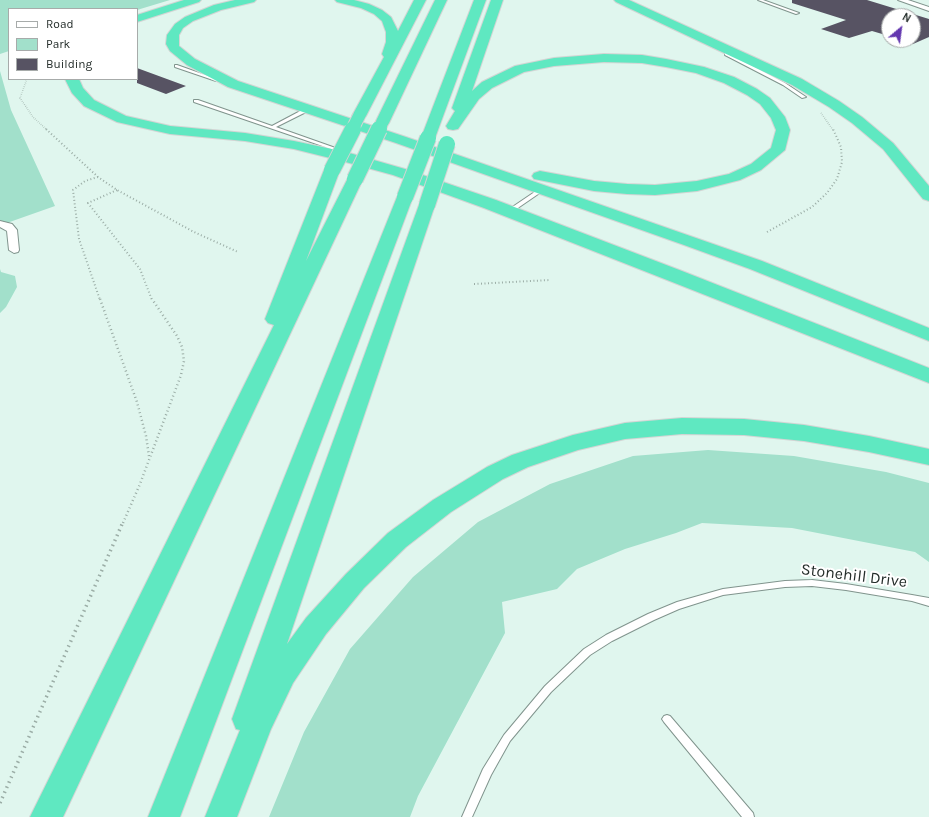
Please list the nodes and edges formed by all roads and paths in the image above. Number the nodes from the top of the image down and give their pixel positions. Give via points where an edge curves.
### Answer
1 (195, 0) edge
2 (250, 0) edge
3 (342, 0) edge
4 (420, 0) edge
5 (441, 0) edge
6 (480, 0) edge
7 (497, 0) edge
8 (620, 0) edge
9 (760, 0) edge
10 (901, 0) edge
11 (929, 8) edge
12 (645, 12) junction
13 (797, 13) dead end
14 (138, 19) edge
15 (176, 66) dead end
16 (382, 71) junction
17 (26, 80) edge
18 (72, 80) edge
19 (259, 93) junction
20 (804, 98) joint
21 (196, 101) dead end
22 (308, 109) junction
23 (453, 126) junction
24 (273, 127) junction
25 (401, 140) junction
26 (98, 177) junction
27 (542, 189) junction
28 (117, 190) junction
29 (452, 190) junction
30 (929, 196) edge
31 (510, 211) junction
32 (0, 224) edge
33 (767, 232) dead end
34 (14, 250) dead end
35 (238, 252) dead end
36 (550, 280) dead end
37 (474, 284) dead end
38 (929, 335) edge
39 (929, 376) edge
40 (239, 418) junction
41 (929, 457) edge
42 (149, 458) junction
43 (929, 602) edge
44 (666, 719) dead end
45 (0, 803) edge
46 (46, 817) edge
47 (164, 817) edge
48 (217, 817) edge
49 (221, 817) edge
50 (467, 817) edge
51 (749, 817) edge

1 - 14 highway
2 - 19 highway via 218,7 189,19 175,31 172,44 178,53 200,68
3 - 16 highway via 371,9 383,15 389,23 392,42
4 - 16 highway
5 - 40 highway, bridge
6 - 47 highway, bridge
7 - 23 highway
8 - 12 highway
9 - 13 lane
10 - 11 street
12 - 20 lane via 779,81
12 - 30 highway via 796,82 834,104 888,146
15 - 19 lane
16 - 40 highway, bridge via 332,170 288,281
17 - 26 path via 20,98 33,117
18 - 29 highway via 77,90 89,103 136,124 306,148 362,161
19 - 22 highway
20 - 33 path via 818,110 835,132 841,147 840,170 833,186 820,200 802,214
21 - 24 lane
22 - 24 lane
22 - 25 highway
23 - 25 highway via 474,96 502,76 554,62 604,58 666,63 700,70 728,80 765,101 778,117 783,130 777,150 764,162 745,173 703,185 655,190 611,188 550,178 487,164
23 - 48 highway, bridge via 248,715
24 - 29 lane
25 - 27 highway
26 - 28 path
26 - 42 path via 81,183 72,190 79,239 137,402
27 - 31 lane
27 - 38 highway via 756,265
28 - 35 path via 208,239
28 - 42 path via 88,204 140,269 154,304 177,336 184,361
29 - 31 highway
31 - 39 highway via 772,312
32 - 34 street via 12,230
36 - 37 path
40 - 46 highway
41 - 49 highway via 797,432 744,427 682,426 625,431 579,441 546,451 495,473 442,506 397,540 355,581 316,626 283,674 269,701
42 - 45 path
43 - 50 lane, Stonehill Drive via 846,587 812,583 785,584 723,592 651,617 587,652 548,689 507,738 487,772
44 - 51 lane

